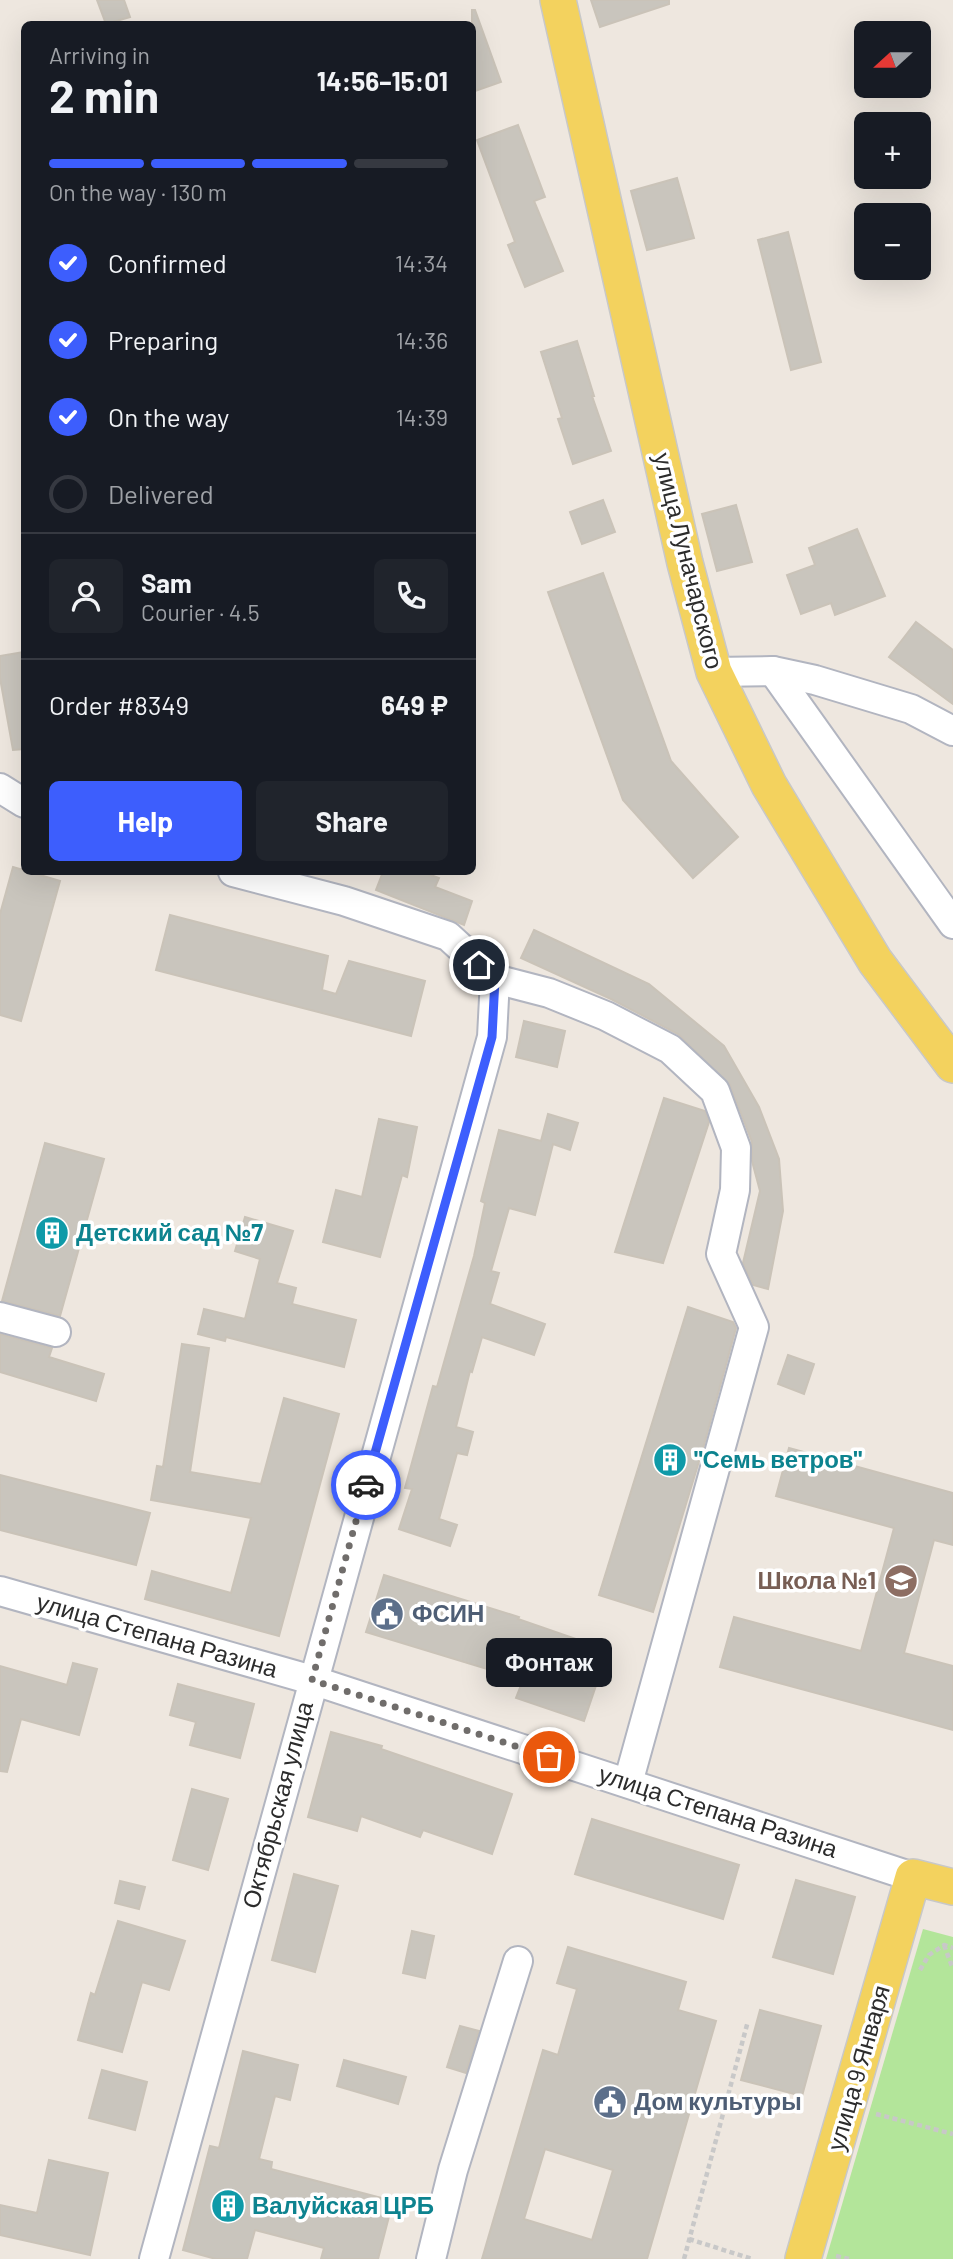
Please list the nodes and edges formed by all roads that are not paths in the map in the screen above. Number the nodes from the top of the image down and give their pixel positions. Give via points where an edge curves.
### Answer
1 (558, 0) edge
2 (773, 671) junction
3 (715, 672) junction
4 (953, 731) edge
5 (244, 875) edge
6 (953, 924) edge
7 (495, 979) junction
8 (953, 1065) edge
9 (0, 1317) edge
10 (56, 1332) dead end
11 (0, 1591) edge
12 (312, 1680) junction
13 (628, 1783) junction
14 (914, 1877) junction
15 (953, 1887) edge
16 (518, 1961) dead end
17 (818, 2257) edge
18 (154, 2259) edge
19 (431, 2259) edge

1 - 3 main road, улица Луначарского via 682,549
2 - 3 street
2 - 4 street via 911,709
2 - 6 street
3 - 8 main road, улица Луначарского via 769,785 875,961
5 - 7 street via 344,901 448,936
7 - 12 street, Октябрьская улица via 492,1037
7 - 13 street via 549,993 670,1049 715,1091 736,1148 735,1190 721,1254 754,1327
9 - 10 street
11 - 12 street, улица Степана Разина
12 - 13 street, улица Степана Разина
12 - 18 street, Октябрьская улица
13 - 14 street, улица Степана Разина
14 - 15 main road, улица Степана Разина
14 - 17 main road, улица 9 Января
16 - 19 street via 453,2170

